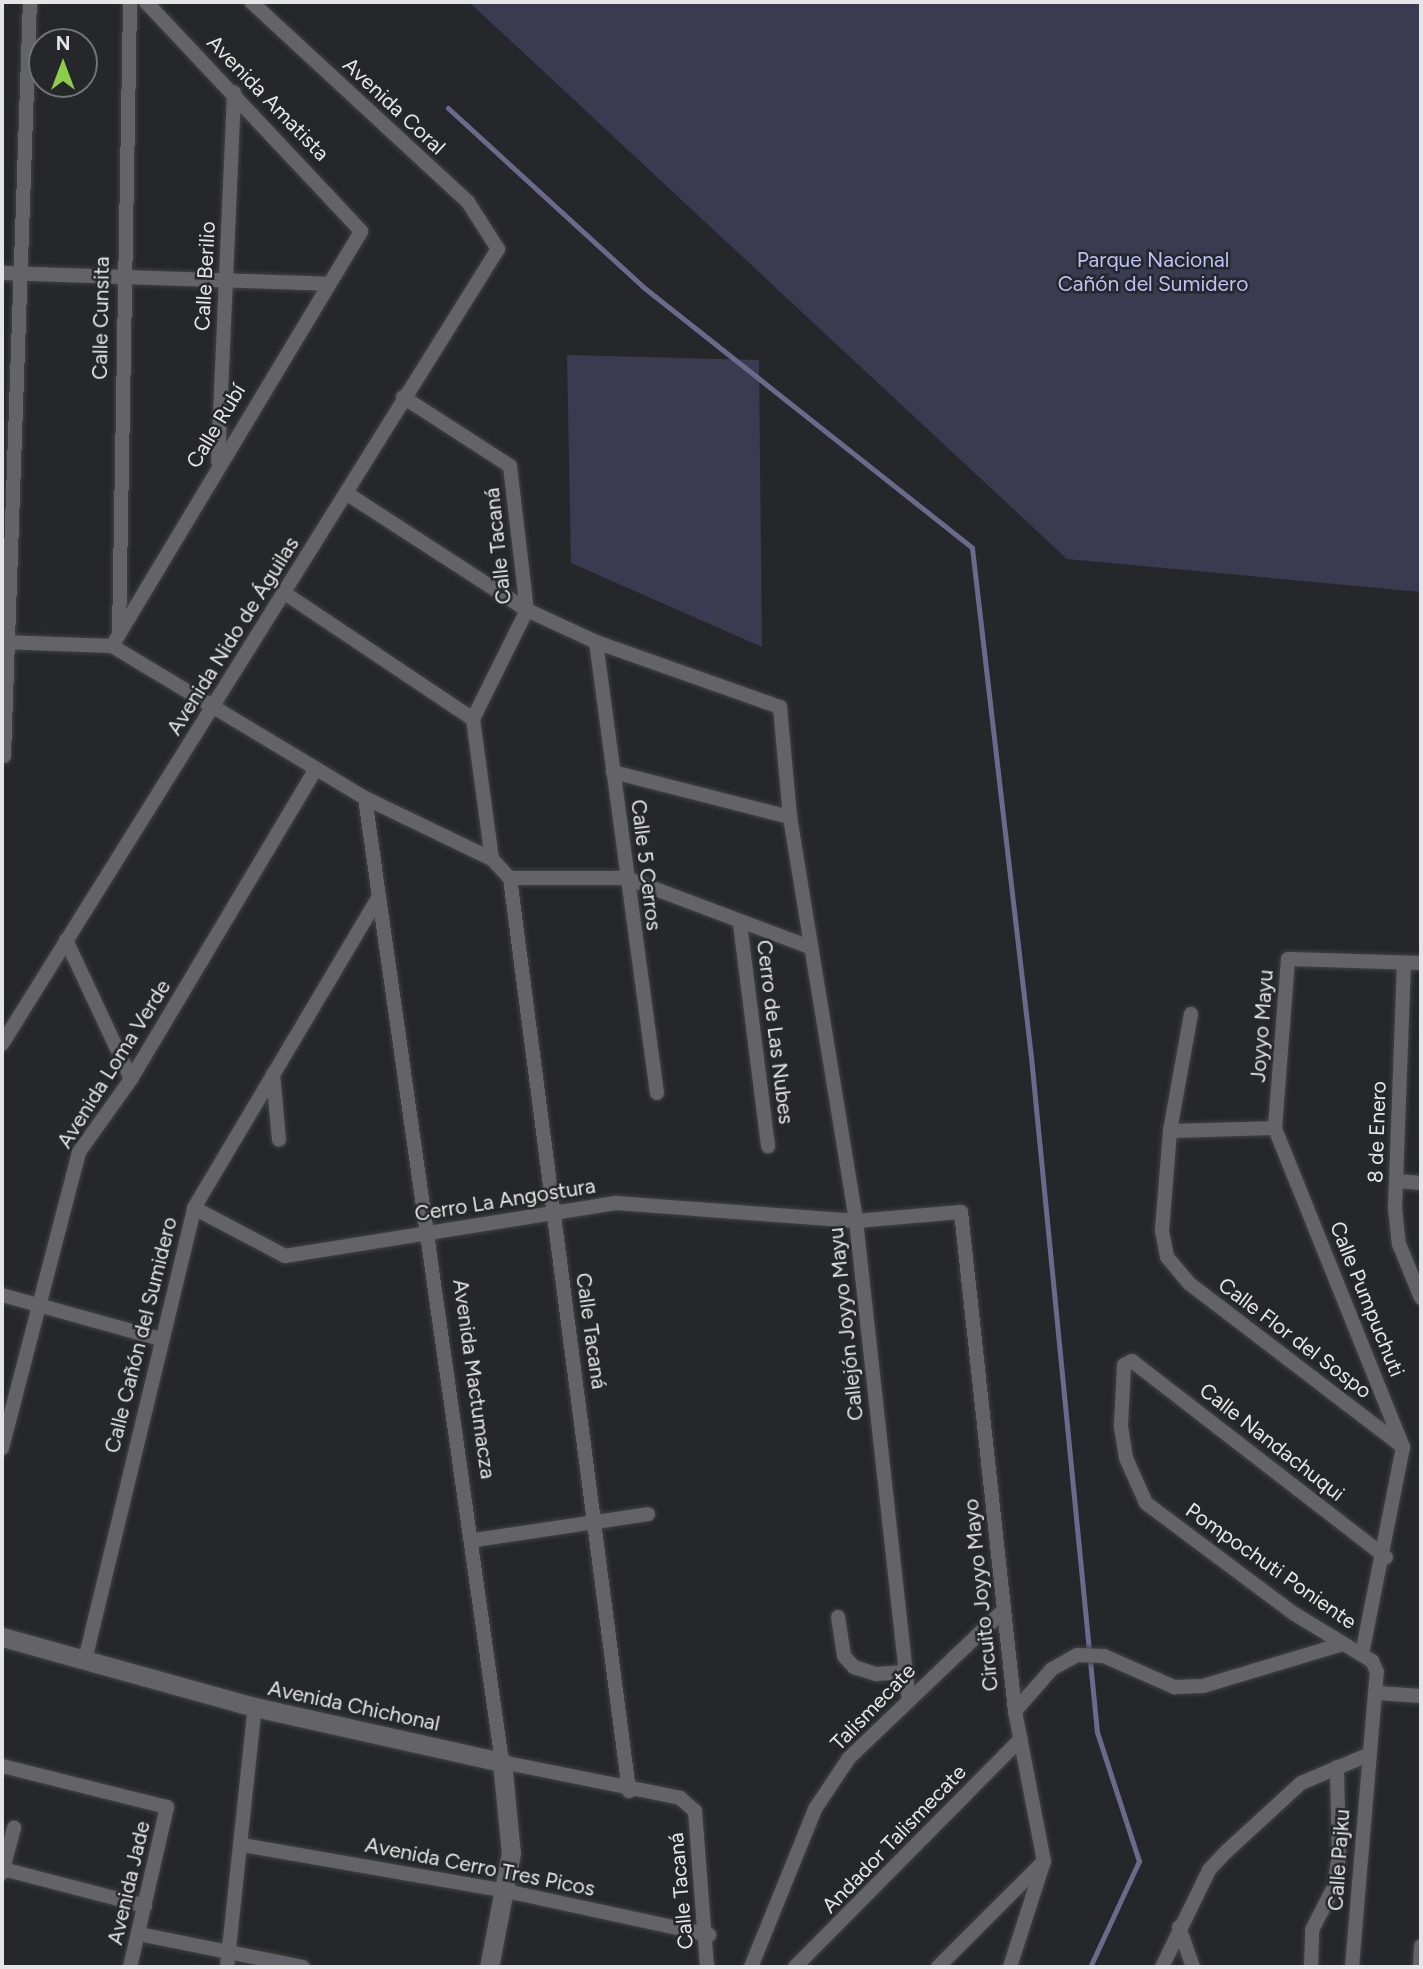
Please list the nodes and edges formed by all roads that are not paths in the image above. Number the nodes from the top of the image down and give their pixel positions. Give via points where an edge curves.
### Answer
1 (30, 2) edge
2 (130, 2) edge
3 (146, 2) edge
4 (251, 2) edge
5 (234, 92) junction
6 (361, 227) joint
7 (498, 249) joint
8 (2, 273) edge
9 (23, 273) junction
10 (122, 277) junction
11 (226, 279) junction
12 (329, 284) junction
13 (403, 397) junction
14 (218, 463) junction
15 (346, 493) junction
16 (286, 594) junction
17 (527, 610) junction
18 (115, 640) junction
19 (6, 642) edge
20 (596, 642) junction
21 (214, 707) junction
22 (473, 719) junction
23 (5, 756) dead end
24 (316, 769) junction
25 (614, 772) junction
26 (365, 798) junction
27 (790, 817) junction
28 (492, 859) junction
29 (510, 878) junction
30 (626, 878) junction
31 (379, 897) junction
32 (740, 924) junction
33 (66, 940) junction
34 (810, 947) junction
35 (1404, 963) junction
36 (1421, 963) edge
37 (1191, 1014) dead end
38 (2, 1044) edge
39 (273, 1074) junction
40 (131, 1080) junction
41 (657, 1093) dead end
42 (1275, 1128) junction
43 (1170, 1131) junction
44 (279, 1140) dead end
45 (768, 1146) dead end
46 (1396, 1181) junction
47 (1421, 1183) edge
48 (194, 1208) junction
49 (552, 1211) junction
50 (961, 1212) joint
51 (856, 1221) junction
52 (430, 1234) junction
53 (2, 1294) edge
54 (1421, 1298) edge
55 (40, 1304) junction
56 (161, 1339) junction
57 (1132, 1361) joint
58 (1403, 1447) junction
59 (2, 1448) edge
60 (648, 1514) dead end
61 (597, 1521) junction
62 (474, 1539) junction
63 (1386, 1557) junction
64 (1003, 1611) junction
65 (838, 1617) dead end
66 (2, 1637) edge
67 (1343, 1644) junction
68 (1367, 1657) junction
69 (85, 1660) junction
70 (906, 1672) junction
71 (1377, 1693) junction
72 (1421, 1696) edge
73 (909, 1698) junction
74 (255, 1707) junction
75 (1015, 1711) junction
76 (1021, 1739) junction
77 (1368, 1755) junction
78 (502, 1762) junction
79 (2, 1766) edge
80 (1337, 1767) junction
81 (629, 1791) junction
82 (695, 1811) joint
83 (13, 1828) dead end
84 (243, 1845) junction
85 (1044, 1861) junction
86 (2, 1871) edge
87 (506, 1891) junction
88 (145, 1906) junction
89 (1179, 1927) junction
90 (139, 1934) junction
91 (709, 1935) junction
92 (1421, 1946) edge
93 (229, 1960) edge
94 (130, 1967) edge
95 (303, 1967) edge
96 (489, 1967) edge
97 (707, 1967) edge
98 (751, 1967) edge
99 (795, 1967) edge
100 (939, 1967) edge
101 (1010, 1967) edge
102 (1162, 1967) edge
103 (1193, 1967) edge
104 (1311, 1967) edge
105 (1352, 1967) edge
106 (1420, 1967) edge

1 - 9 street
2 - 10 street, Calle Cunsita
3 - 5 street, Avenida Amatista
4 - 7 street, Avenida Coral via 468,202
5 - 6 street, Avenida Amatista
5 - 11 street, Calle Berilio
6 - 12 street, Calle Rubí
7 - 13 street, Avenida Nido de Águilas
8 - 9 street
9 - 10 street
9 - 19 street
10 - 11 street
10 - 18 street, Calle Cunsita
11 - 12 street
11 - 14 street, Calle Berilio
12 - 14 street, Calle Rubí
13 - 15 street, Avenida Nido de Águilas
13 - 17 street, Calle Tacaná via 510,466
14 - 18 street, Calle Rubí
15 - 16 street, Avenida Nido de Águilas
15 - 17 street
16 - 21 street, Avenida Nido de Águilas
16 - 22 street
17 - 20 street
17 - 22 street, Calle Tacaná
18 - 19 street
18 - 21 street
19 - 23 street
20 - 25 street, Calle 5 Cerros
20 - 27 street via 780,707
21 - 24 street
21 - 33 street, Avenida Nido de Águilas
22 - 28 street
24 - 26 street
24 - 40 street, Avenida Loma Verde
25 - 27 street
25 - 30 street, Calle 5 Cerros
26 - 28 street
26 - 31 street, Avenida Mactumacza
27 - 34 street
28 - 29 street
29 - 30 street
29 - 49 street, Calle Tacaná
30 - 32 street
30 - 41 street, Calle 5 Cerros
31 - 39 street, Calle Cañón del Sumidero
31 - 52 street, Avenida Mactumacza
32 - 34 street
32 - 45 street, Cerro de Las Nubes
33 - 38 street, Avenida Nido de Águilas
33 - 40 street
34 - 51 street, Callejón Joyyo Mayu
35 - 36 street
35 - 42 street, Joyyo Mayu via 1288,959
35 - 46 street, 8 de Enero
37 - 43 street
39 - 44 street
39 - 48 street, Calle Cañón del Sumidero
40 - 55 street, Avenida Loma Verde via 79,1152
42 - 43 street
42 - 58 street, Calle Pumpuchuti
43 - 58 street, Calle Flor del Sospo via 1162,1231 1167,1256 1189,1284
46 - 47 street
46 - 54 street, 8 de Enero via 1399,1244
48 - 52 street, Cerro La Angostura via 285,1256
48 - 56 street, Calle Cañón del Sumidero
49 - 51 street, Cerro La Angostura via 616,1203
49 - 52 street, Cerro La Angostura
49 - 61 street, Calle Tacaná
50 - 51 street, Cerro La Angostura
50 - 64 street, Circuito Joyyo Mayo
51 - 70 street, Callejón Joyyo Mayu
52 - 62 street, Avenida Mactumacza
53 - 55 street
55 - 56 street
55 - 59 street, Avenida Loma Verde
56 - 69 street, Calle Cañón del Sumidero
57 - 63 street, Calle Nandachuqui
57 - 67 street, Pompochuti Poniente via 1120,1379 1121,1425 1126,1458 1146,1503
58 - 63 street
60 - 61 street
61 - 62 street
61 - 81 street, Calle Tacaná
62 - 78 street, Avenida Mactumacza
63 - 68 street
64 - 73 street, Talismecate
64 - 75 street, Circuito Joyyo Mayo
65 - 70 street via 844,1656 854,1667 876,1674
66 - 69 street, Avenida Chichonal
67 - 68 street, Pompochuti Poniente
67 - 75 street via 1203,1686 1174,1686 1104,1657 1077,1655 1052,1670
68 - 71 street, Calle Pajku
69 - 74 street, Avenida Chichonal
70 - 73 street, Callejón Joyyo Mayu
71 - 72 street
71 - 77 street, Calle Pajku
73 - 98 street, Talismecate via 849,1758 815,1809
74 - 78 street, Avenida Chichonal
74 - 84 street
75 - 76 street, Circuito Joyyo Mayo
76 - 85 street, Circuito Joyyo Mayo
76 - 99 street, Andador Talismecate
77 - 80 street
77 - 105 street, Calle Pajku
78 - 81 street, Avenida Chichonal
78 - 87 street, Avenida Mactumacza via 511,1853
79 - 88 street, Avenida Jade via 167,1807
80 - 89 street via 1301,1783 1227,1851 1209,1870
80 - 104 street via 1339,1857 1334,1887 1312,1930
81 - 82 street, Avenida Chichonal via 680,1798
82 - 91 street, Calle Tacaná
83 - 86 street
84 - 87 street, Avenida Cerro Tres Picos
84 - 93 street
85 - 100 street
85 - 101 street, Circuito Joyyo Mayo
86 - 88 street
87 - 91 street, Avenida Cerro Tres Picos
87 - 96 street, Avenida Mactumacza
88 - 90 street, Avenida Jade
89 - 102 street
89 - 103 street
90 - 93 street
90 - 94 street, Avenida Jade
91 - 97 street, Calle Tacaná
92 - 106 street
93 - 95 street

